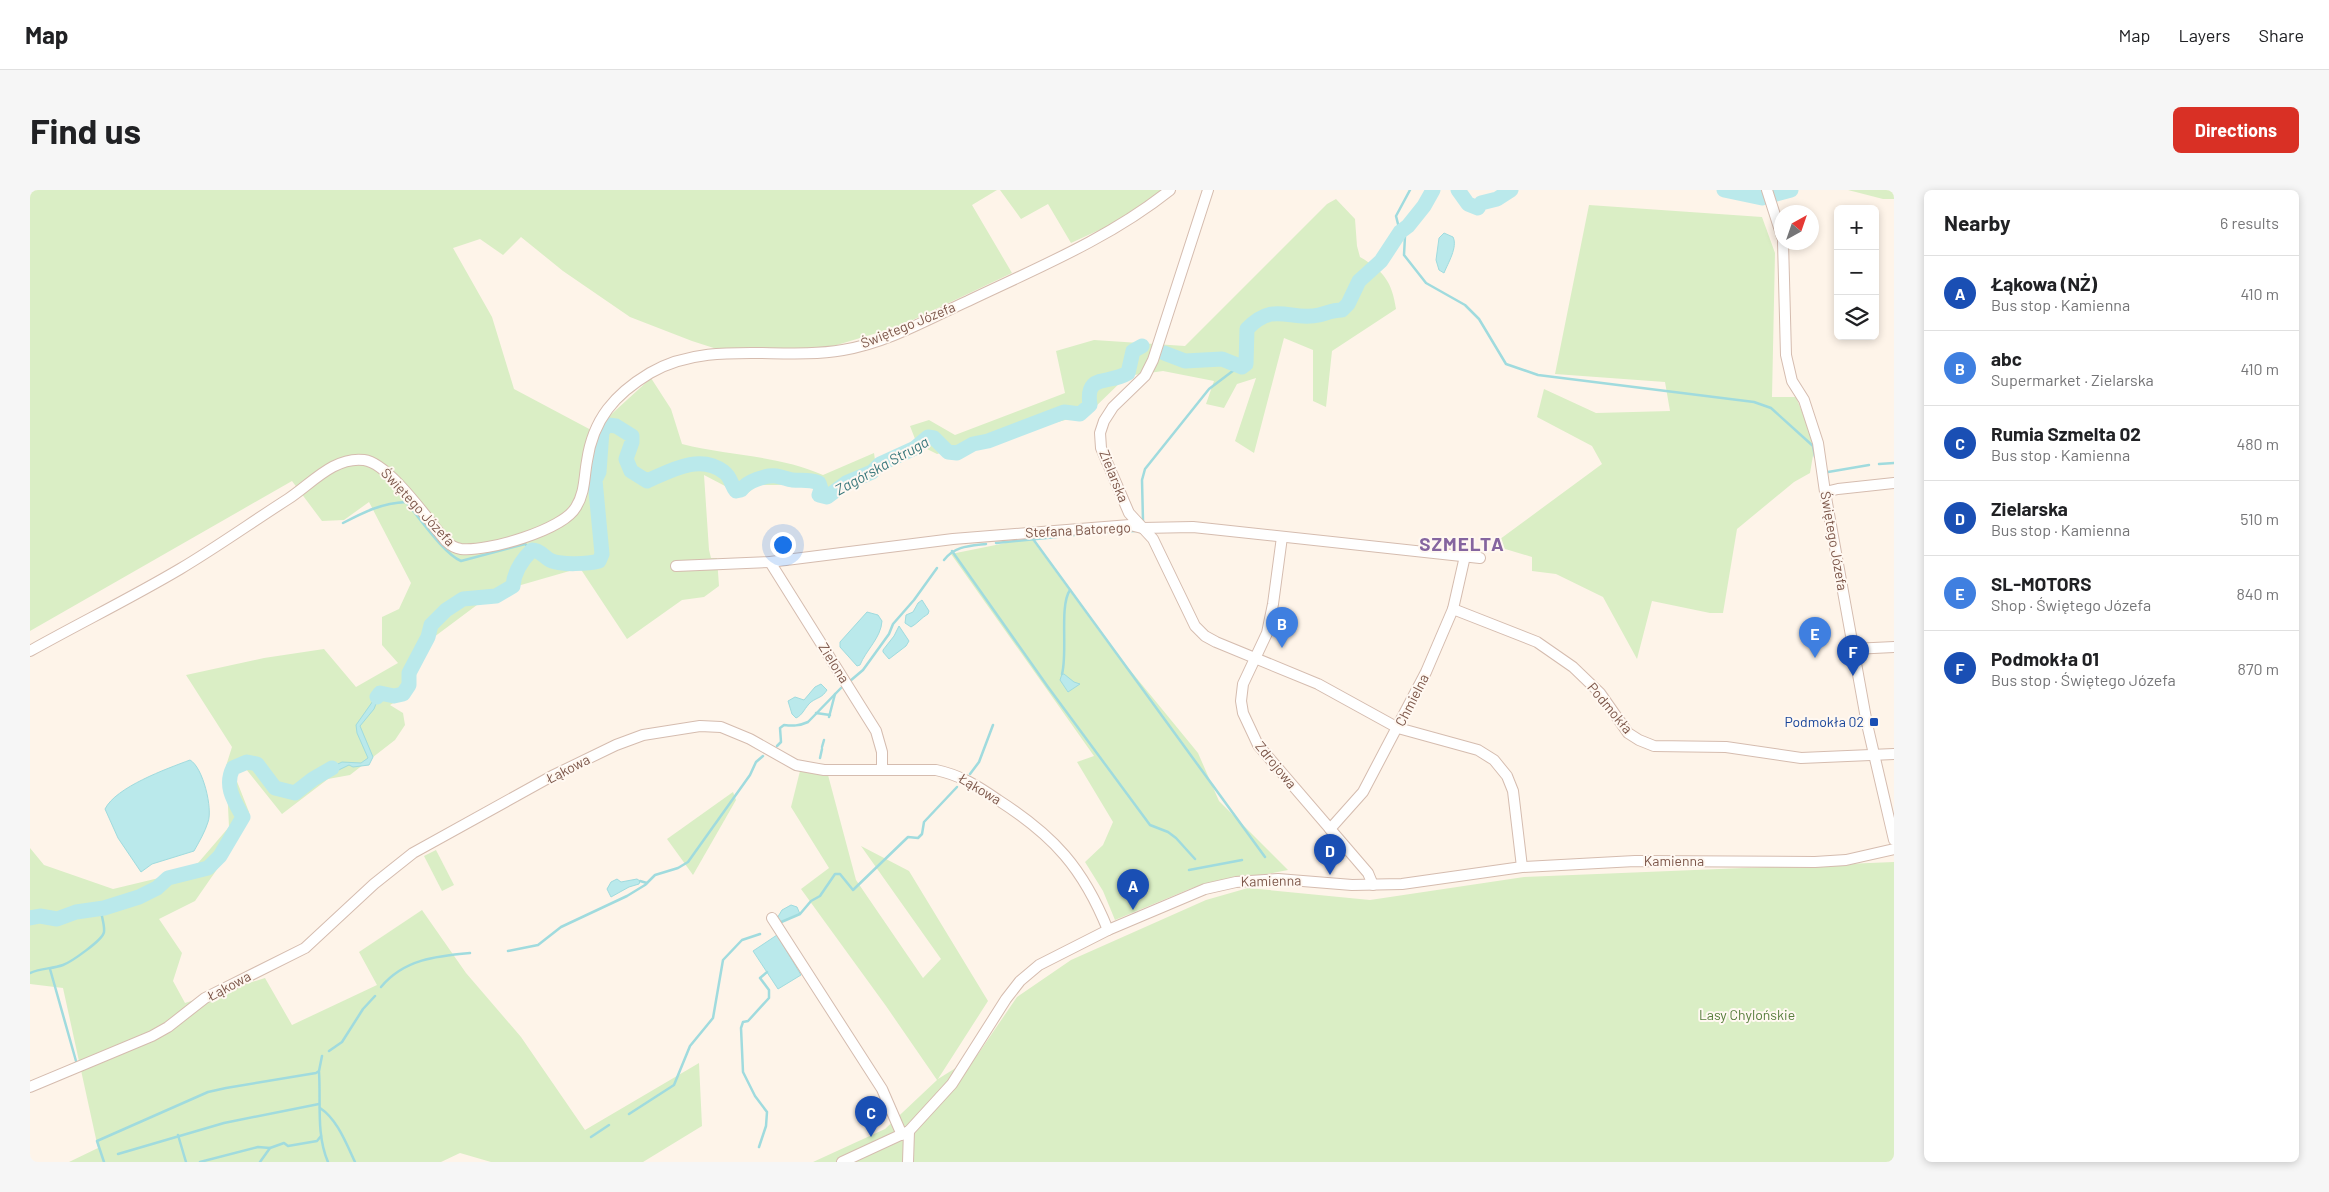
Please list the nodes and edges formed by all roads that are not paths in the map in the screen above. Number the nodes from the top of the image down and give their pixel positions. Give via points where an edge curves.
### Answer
1 (1170, 190) edge
2 (1208, 190) edge
3 (1767, 190) edge
4 (1774, 210) edge
5 (1783, 250) edge
6 (1894, 483) edge
7 (1825, 492) junction
8 (1142, 528) junction
9 (1282, 537) junction
10 (1464, 556) junction
11 (1480, 558) dead end
12 (770, 562) junction
13 (676, 566) dead end
14 (1452, 609) junction
15 (1894, 647) edge
16 (1853, 649) junction
17 (30, 651) edge
18 (1256, 657) junction
19 (1398, 728) junction
20 (1874, 754) junction
21 (1894, 754) edge
22 (882, 769) junction
23 (1330, 829) junction
24 (1894, 840) edge
25 (1894, 849) edge
26 (1522, 868) junction
27 (1373, 885) junction
28 (772, 918) dead end
29 (1108, 930) junction
30 (30, 1087) edge
31 (906, 1133) junction
32 (842, 1162) edge
33 (908, 1162) edge

1 - 17 street, Świętego Józefa via 1125,222 1072,251 907,329 872,342 826,353 722,353 682,361 650,374 605,410 592,437 581,500 561,523 541,532 474,549 458,549 446,541 388,472 376,463 352,460 329,469 297,494 180,569
2 - 8 street, Zielarska via 1146,376 1113,407 1100,433 1101,448 1129,513
3 - 4 street
5 - 7 street, Świętego Józefa via 1786,356 1792,381 1804,400 1818,443
6 - 7 street
7 - 16 street, Świętego Józefa
8 - 9 street, Stefana Batorego via 1193,527
8 - 12 street, Stefana Batorego via 1130,525 1051,530
8 - 18 street, Zielarska via 1153,539 1195,626 1216,642
9 - 10 street, Stefana Batorego
9 - 18 street, Zdrojowa via 1267,633
10 - 11 street, Stefana Batorego
10 - 14 street, Chmielna
12 - 13 street, Stefana Batorego
12 - 22 street, Zielona via 872,724 882,752
14 - 19 street, Chmielna
14 - 20 street, Podmokła via 1537,642 1573,667 1600,693 1628,732 1654,746 1726,747 1801,758
15 - 16 street
16 - 20 street, Świętego Józefa
18 - 19 street, Zielarska via 1318,684
18 - 23 street, Zdrojowa via 1244,684 1241,701 1249,730 1258,745
19 - 23 street, Chmielna via 1363,792
19 - 26 street, Zielarska via 1478,750 1494,760 1507,776 1513,791
20 - 21 street, Podmokła
20 - 24 street, Świętego Józefa
22 - 29 street, Łąkowa via 954,773 1008,806 1056,843 1076,867
22 - 30 street, Łąkowa via 824,770 796,764 721,727 700,726 643,735 552,776 413,853 305,948 206,998 168,1027
23 - 27 street, Zdrojowa via 1368,873
25 - 26 street, Kamienna via 1846,860 1815,862 1635,861
26 - 27 street, Kamienna via 1426,882
27 - 29 street, Kamienna via 1278,878 1236,882 1193,893
28 - 31 street via 882,1089
29 - 31 street, Kamienna via 1047,960 1020,981 952,1084
31 - 32 street, Kamienna
31 - 33 street

